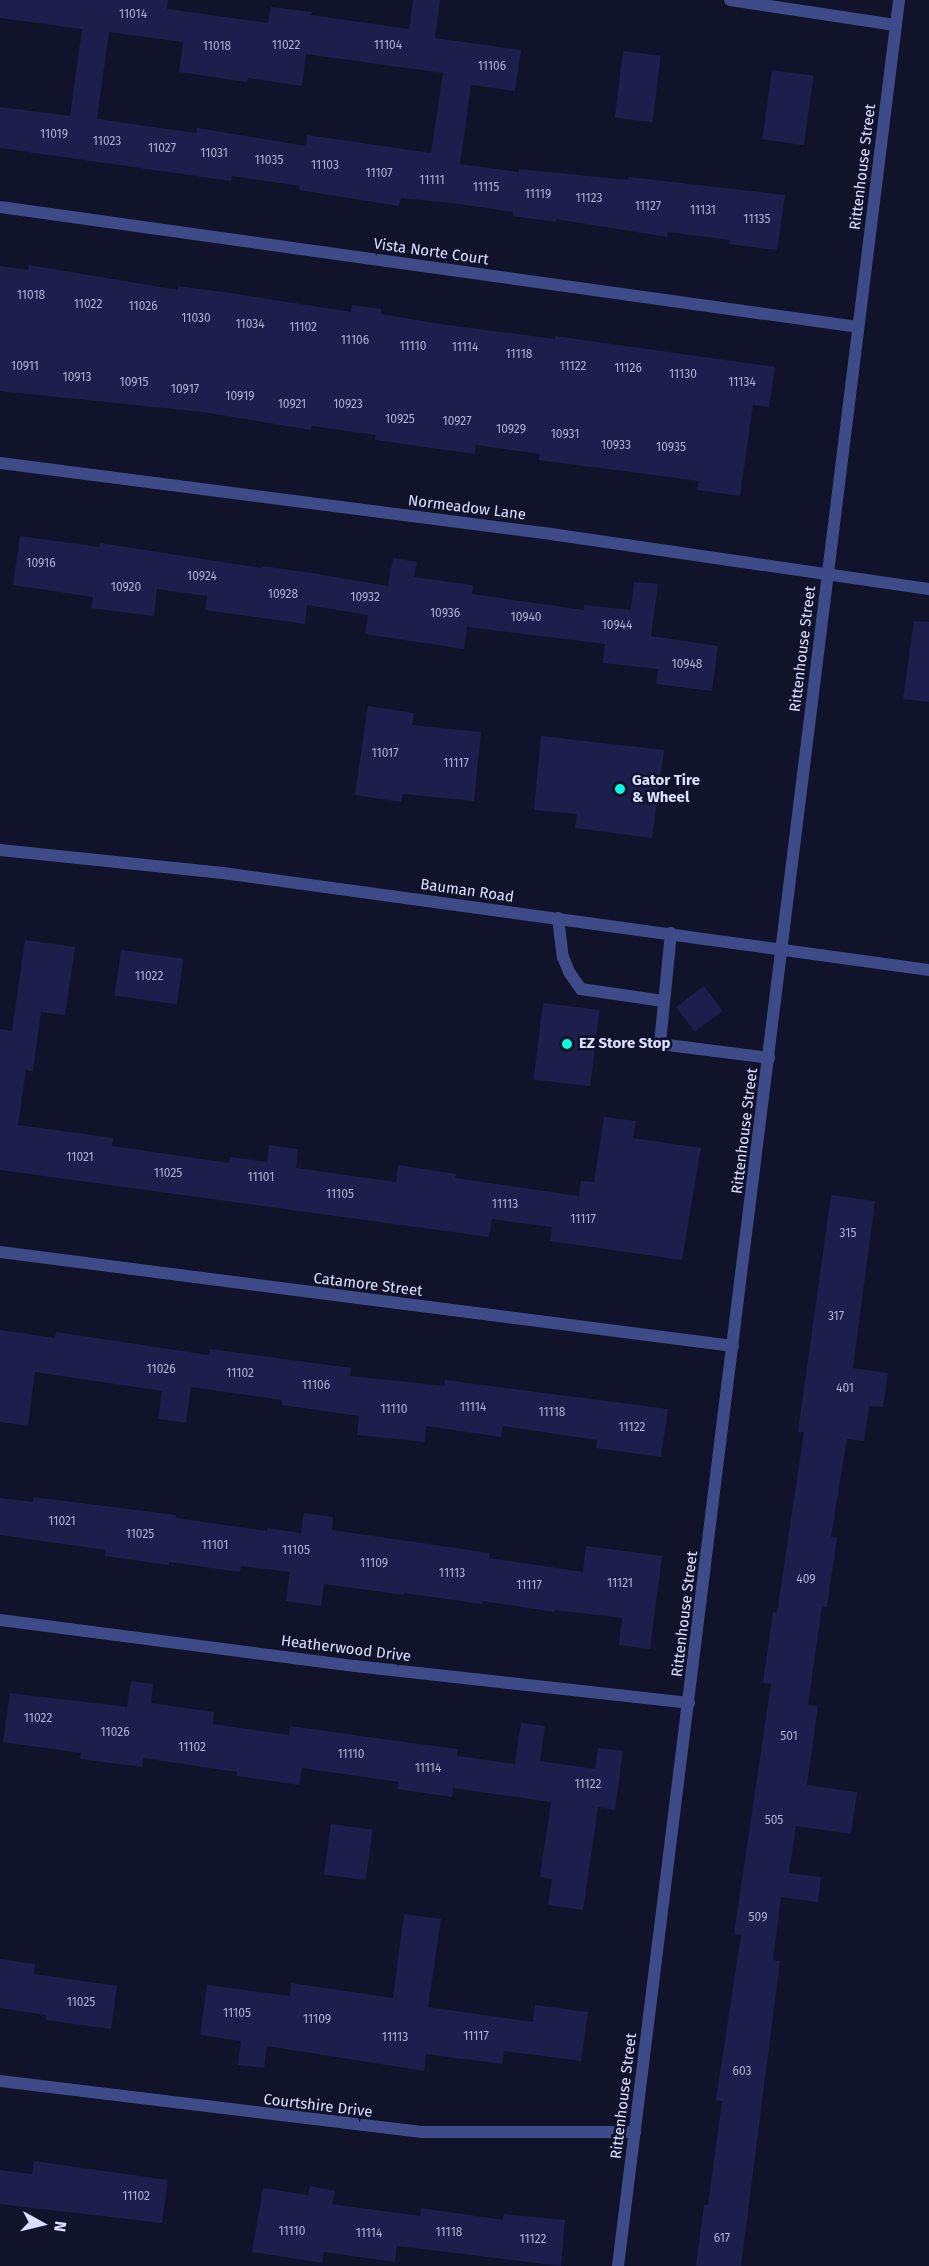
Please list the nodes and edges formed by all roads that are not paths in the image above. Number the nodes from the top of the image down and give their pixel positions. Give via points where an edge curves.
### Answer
1 (730, 0) edge
2 (898, 0) edge
3 (895, 25) junction
4 (0, 207) edge
5 (858, 327) junction
6 (0, 463) edge
7 (827, 574) junction
8 (929, 589) edge
9 (0, 850) edge
10 (558, 918) junction
11 (671, 933) junction
12 (782, 950) junction
13 (929, 970) edge
14 (663, 1001) junction
15 (769, 1058) junction
16 (0, 1251) edge
17 (733, 1346) junction
18 (0, 1620) edge
19 (689, 1703) junction
20 (0, 2081) edge
21 (635, 2132) junction
22 (618, 2266) edge

1 - 3 street
2 - 3 street, Rittenhouse Street
3 - 5 street, Rittenhouse Street
4 - 5 street, Vista Norte Court
5 - 7 street, Rittenhouse Street
6 - 7 street, Normeadow Lane
7 - 8 street, Normeadow Lane
7 - 12 street, Rittenhouse Street
9 - 10 street, Bauman Road via 223,873
10 - 11 street, Bauman Road
10 - 14 street via 563,957 581,989
11 - 12 street, Bauman Road
11 - 14 street
12 - 13 street, Bauman Road
12 - 15 street, Rittenhouse Street
14 - 15 street via 660,1044
15 - 17 street, Rittenhouse Street
16 - 17 street, Catamore Street
17 - 19 street, Rittenhouse Street
18 - 19 street, Heatherwood Drive via 355,1666
19 - 21 street, Rittenhouse Street
20 - 21 street, Courtshire Drive via 422,2132
21 - 22 street, Rittenhouse Street

